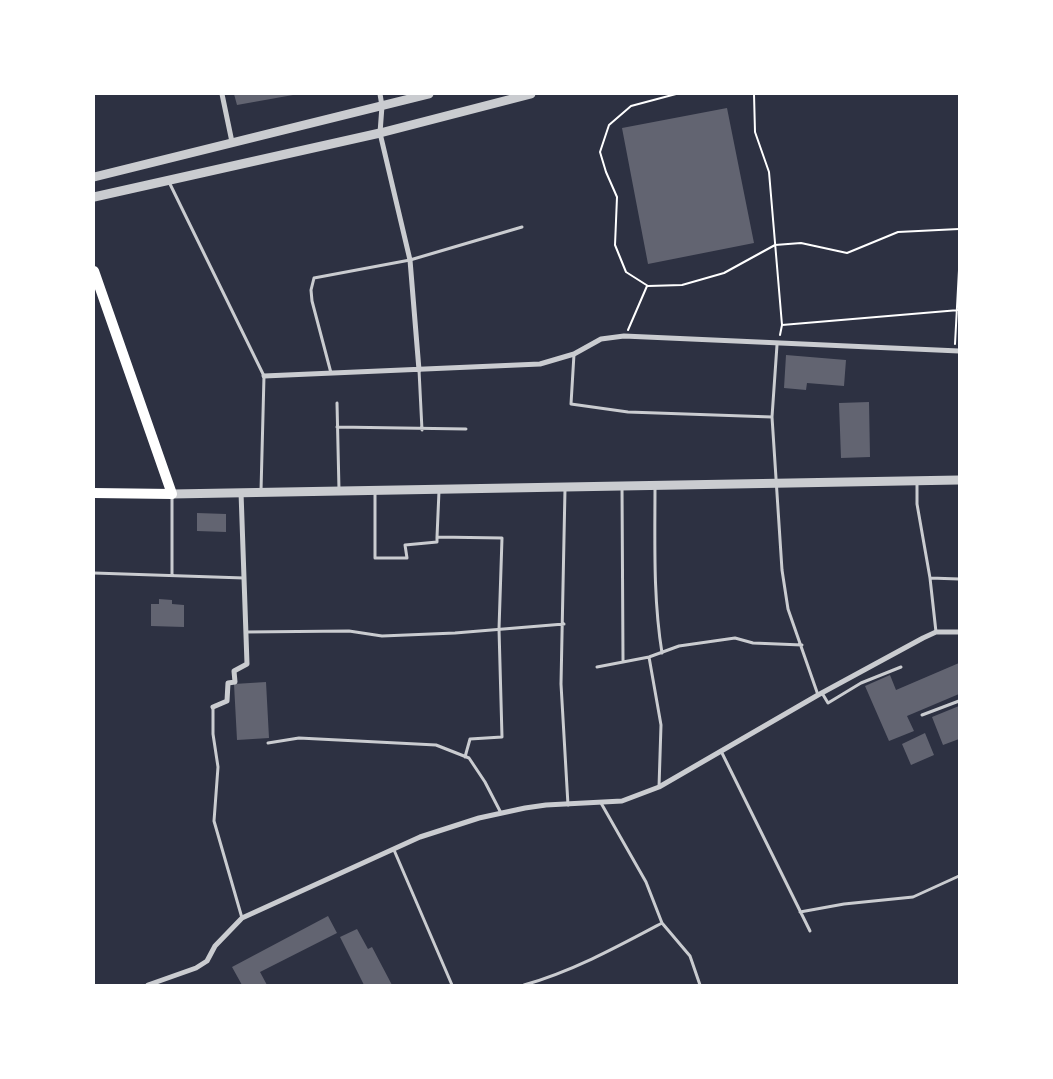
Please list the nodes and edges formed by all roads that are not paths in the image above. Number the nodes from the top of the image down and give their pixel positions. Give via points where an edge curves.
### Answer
1 (222, 94) edge
2 (380, 94) edge
3 (429, 94) edge
4 (531, 94) edge
5 (382, 106) junction
6 (380, 133) junction
7 (232, 142) junction
8 (94, 177) edge
9 (168, 182) junction
10 (94, 197) edge
11 (522, 226) dead end
12 (410, 260) junction
13 (94, 271) edge
14 (777, 345) junction
15 (957, 351) edge
16 (574, 354) junction
17 (419, 370) junction
18 (331, 373) junction
19 (264, 376) junction
20 (337, 404) dead end
21 (772, 417) junction
22 (337, 427) junction
23 (466, 429) dead end
24 (422, 430) junction
25 (959, 480) edge
26 (917, 481) junction
27 (776, 484) junction
28 (655, 485) junction
29 (565, 486) junction
30 (622, 486) junction
31 (439, 488) junction
32 (376, 489) junction
33 (340, 490) junction
34 (261, 491) junction
35 (241, 492) junction
36 (94, 493) edge
37 (172, 494) junction
38 (437, 537) junction
39 (94, 573) edge
40 (172, 574) junction
41 (244, 578) junction
42 (930, 578) junction
43 (959, 579) edge
44 (564, 624) junction
45 (499, 629) junction
46 (246, 632) junction
47 (936, 632) junction
48 (959, 632) edge
49 (802, 645) junction
50 (662, 653) junction
51 (649, 657) junction
52 (623, 660) junction
53 (597, 667) dead end
54 (901, 667) dead end
55 (820, 694) junction
56 (959, 701) edge
57 (212, 707) joint
58 (922, 715) dead end
59 (268, 743) dead end
60 (721, 751) junction
61 (466, 757) junction
62 (659, 787) junction
63 (601, 803) junction
64 (568, 805) junction
65 (501, 814) junction
66 (394, 850) junction
67 (959, 876) edge
68 (800, 912) junction
69 (242, 918) junction
70 (662, 923) junction
71 (810, 930) dead end
72 (543, 980) junction
73 (148, 985) edge
74 (452, 985) edge
75 (524, 985) edge
76 (545, 985) edge
77 (700, 985) edge

1 - 7 street
2 - 5 street
3 - 5 street
4 - 6 street
5 - 6 street
5 - 7 street
6 - 9 street
6 - 12 street
7 - 8 street
9 - 10 street
9 - 19 lane
11 - 12 lane
12 - 17 street
12 - 18 lane via 314,278 312,301
13 - 37 main road
14 - 15 street
14 - 16 street via 624,336 601,340
14 - 21 lane
16 - 17 street via 540,364
16 - 21 lane via 571,404 637,412
17 - 18 street
17 - 24 lane
18 - 19 street
19 - 34 lane
20 - 22 lane
21 - 27 lane
22 - 24 lane
22 - 33 lane
23 - 24 lane
25 - 26 street
26 - 27 street
26 - 42 lane via 917,504
27 - 28 street
27 - 49 lane via 788,609
28 - 30 street
28 - 50 lane via 654,581
29 - 30 street
29 - 31 street
29 - 44 lane
30 - 52 lane
31 - 32 street
31 - 38 lane
32 - 33 street
32 - 38 lane via 375,558 406,558 405,545 437,542
33 - 34 street
34 - 35 street
35 - 37 street
35 - 41 street
36 - 37 main road
37 - 40 lane
38 - 45 lane via 502,538
39 - 40 lane
40 - 41 lane
41 - 46 street
42 - 43 lane
42 - 47 lane
44 - 45 lane
44 - 64 lane via 561,684
45 - 46 lane via 382,636 348,631
45 - 61 lane via 502,737 470,738
46 - 57 street via 247,664 234,671 236,682 228,683 228,701
47 - 48 street
47 - 55 street
49 - 50 lane via 753,643 735,638 679,646
49 - 55 lane
50 - 51 lane
51 - 52 lane
51 - 62 lane via 661,725
52 - 53 lane
54 - 55 lane via 861,683 828,703
55 - 60 street
56 - 58 lane
57 - 69 lane via 218,767 214,821
59 - 61 lane via 299,738 436,745
60 - 62 street
60 - 68 lane
61 - 65 lane via 476,766
62 - 63 street via 633,798
63 - 64 street
63 - 70 lane via 646,882
64 - 65 street via 546,805
65 - 66 street via 420,837
66 - 69 street
66 - 74 lane
67 - 68 lane via 913,898 844,904
68 - 71 lane
69 - 73 street via 215,946 207,961
70 - 72 lane via 595,959
70 - 77 lane via 690,956
72 - 75 lane
72 - 76 lane

